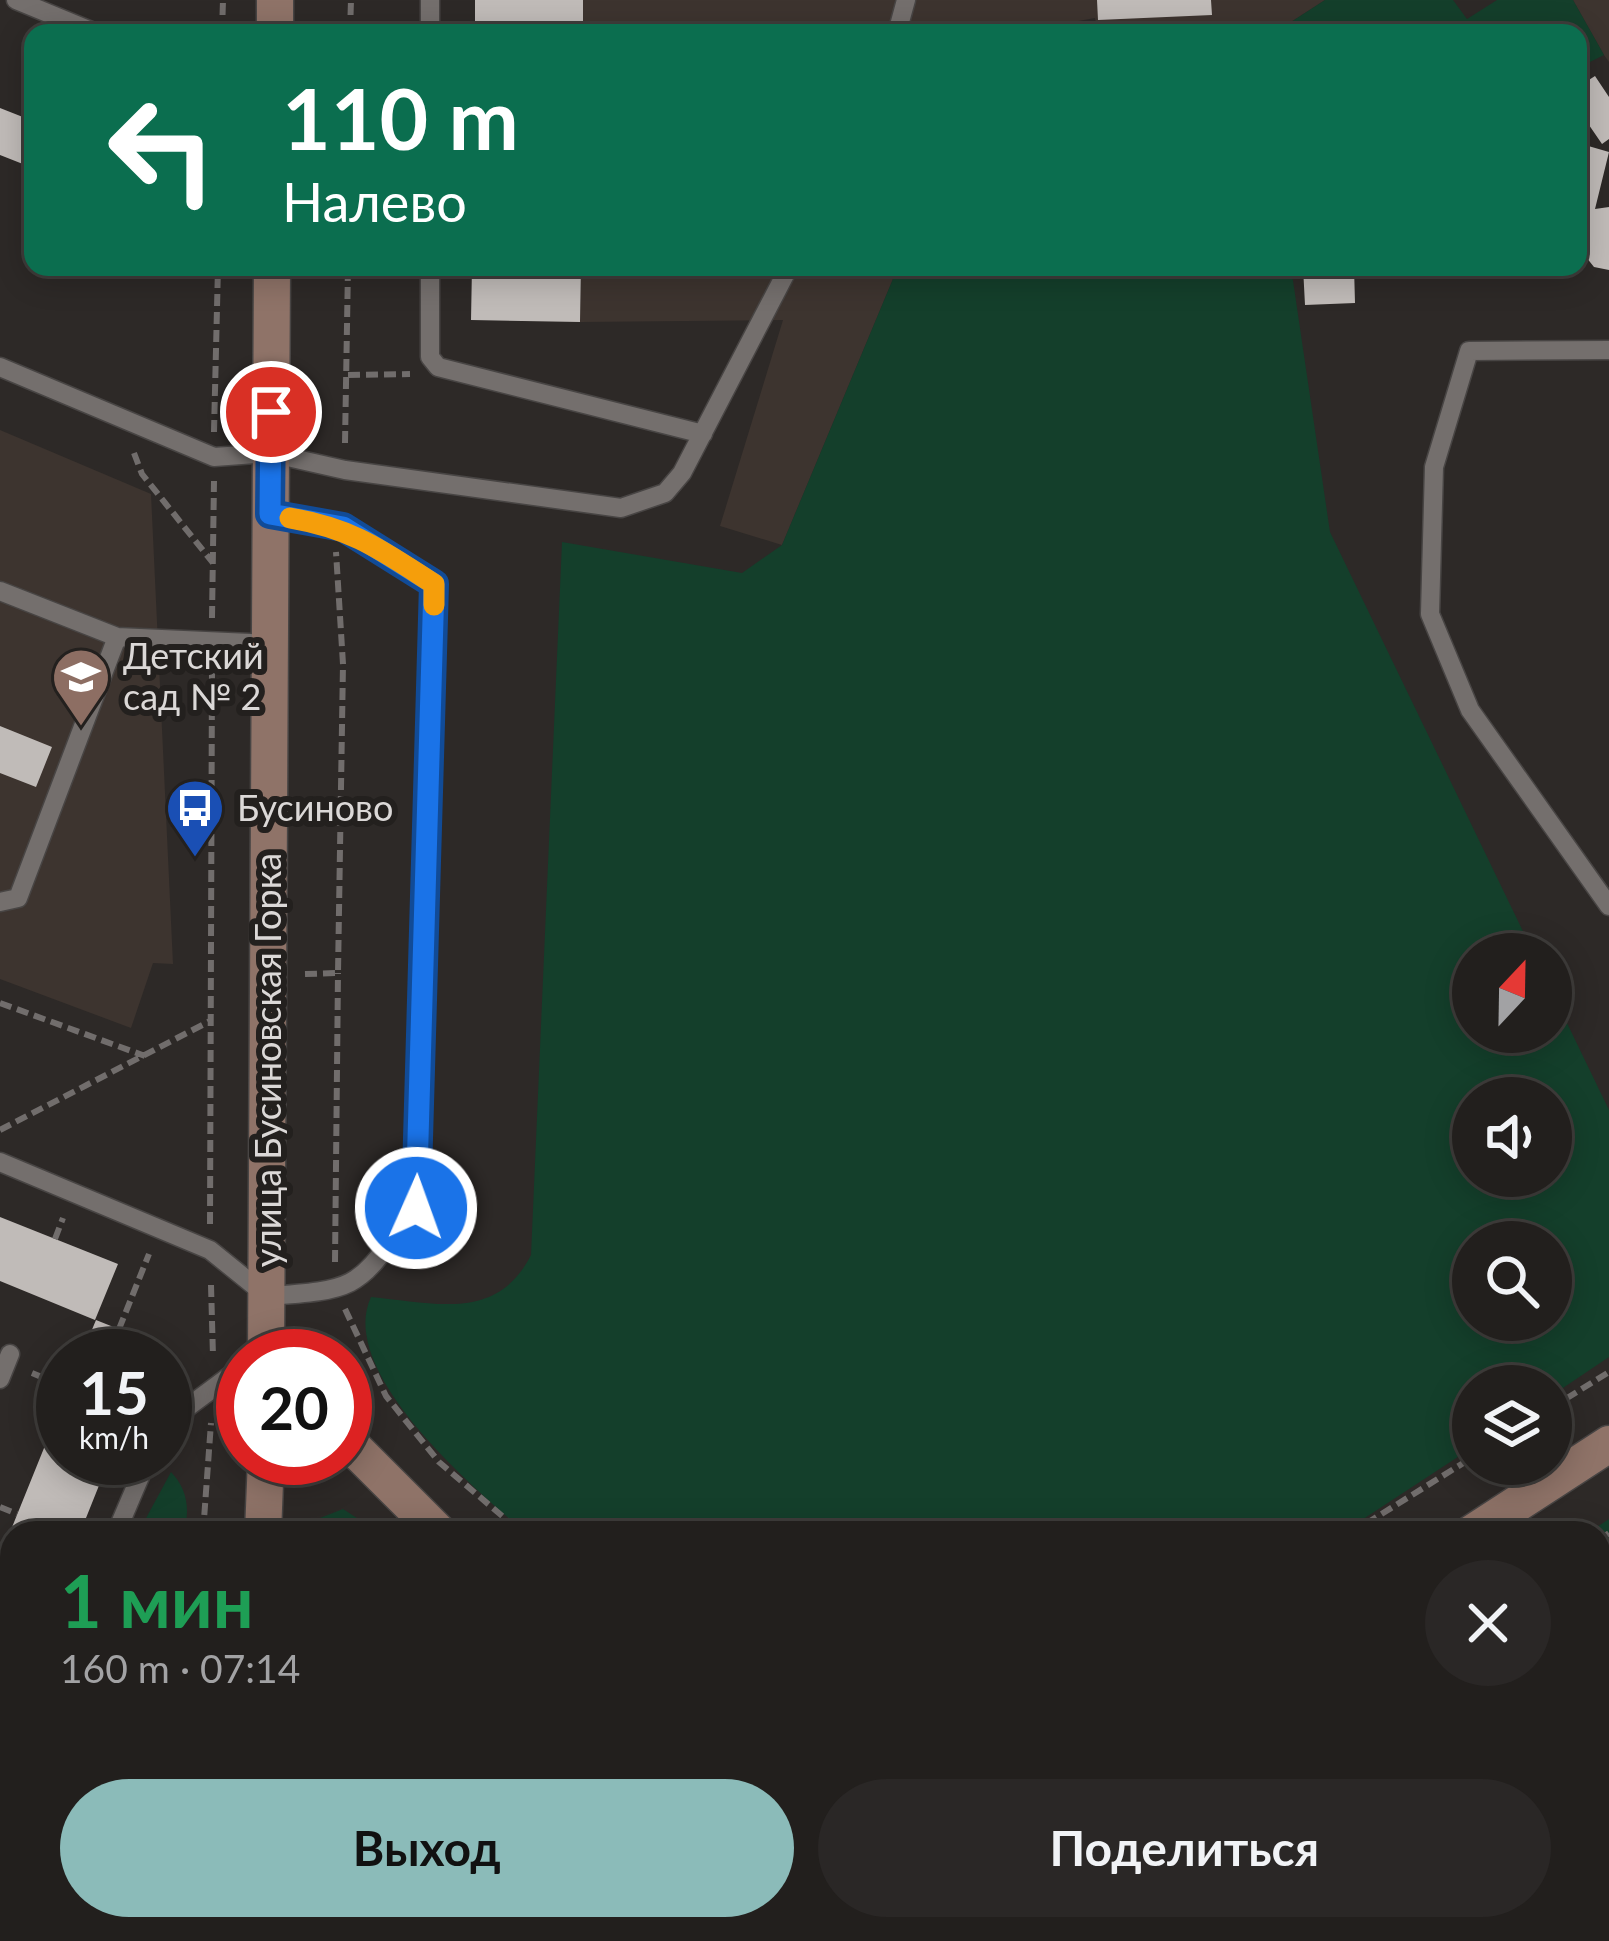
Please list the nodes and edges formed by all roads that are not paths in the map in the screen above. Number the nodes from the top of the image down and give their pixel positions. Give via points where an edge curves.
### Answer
1 (16, 0) edge
2 (74, 24) edge
3 (272, 276) edge
4 (430, 276) edge
5 (784, 276) edge
6 (1609, 350) edge
7 (0, 367) edge
8 (703, 434) junction
9 (270, 453) junction
10 (270, 514) junction
11 (0, 591) edge
12 (117, 637) junction
13 (269, 644) junction
14 (0, 902) edge
15 (1609, 906) edge
16 (0, 1162) edge
17 (267, 1296) junction
18 (264, 1329) edge
19 (10, 1354) dead end
20 (0, 1379) edge
21 (216, 1384) edge
22 (192, 1403) edge
23 (1609, 1444) edge
24 (372, 1466) edge
25 (136, 1485) edge
26 (265, 1485) edge
27 (121, 1521) edge
28 (263, 1521) edge
29 (428, 1521) edge
30 (1490, 1521) edge

1 - 2 lane
3 - 9 street, улица Бусиновская Горка
4 - 8 lane via 430,357 438,367
5 - 8 lane
6 - 15 lane via 1468,351 1434,466 1430,614 1470,710
7 - 9 lane via 214,457
8 - 9 lane via 665,493 621,508
9 - 10 street, улица Бусиновская Горка
10 - 13 street, улица Бусиновская Горка
10 - 17 lane via 343,527 434,584 416,1208 361,1280 335,1292
11 - 12 lane
12 - 13 lane
12 - 14 lane via 18,898
13 - 17 street, улица Бусиновская Горка
16 - 17 lane via 210,1250
17 - 18 street, улица Бусиновская Горка
19 - 20 lane
21 - 22 lane
23 - 30 street
24 - 29 street
25 - 27 lane
26 - 28 street

